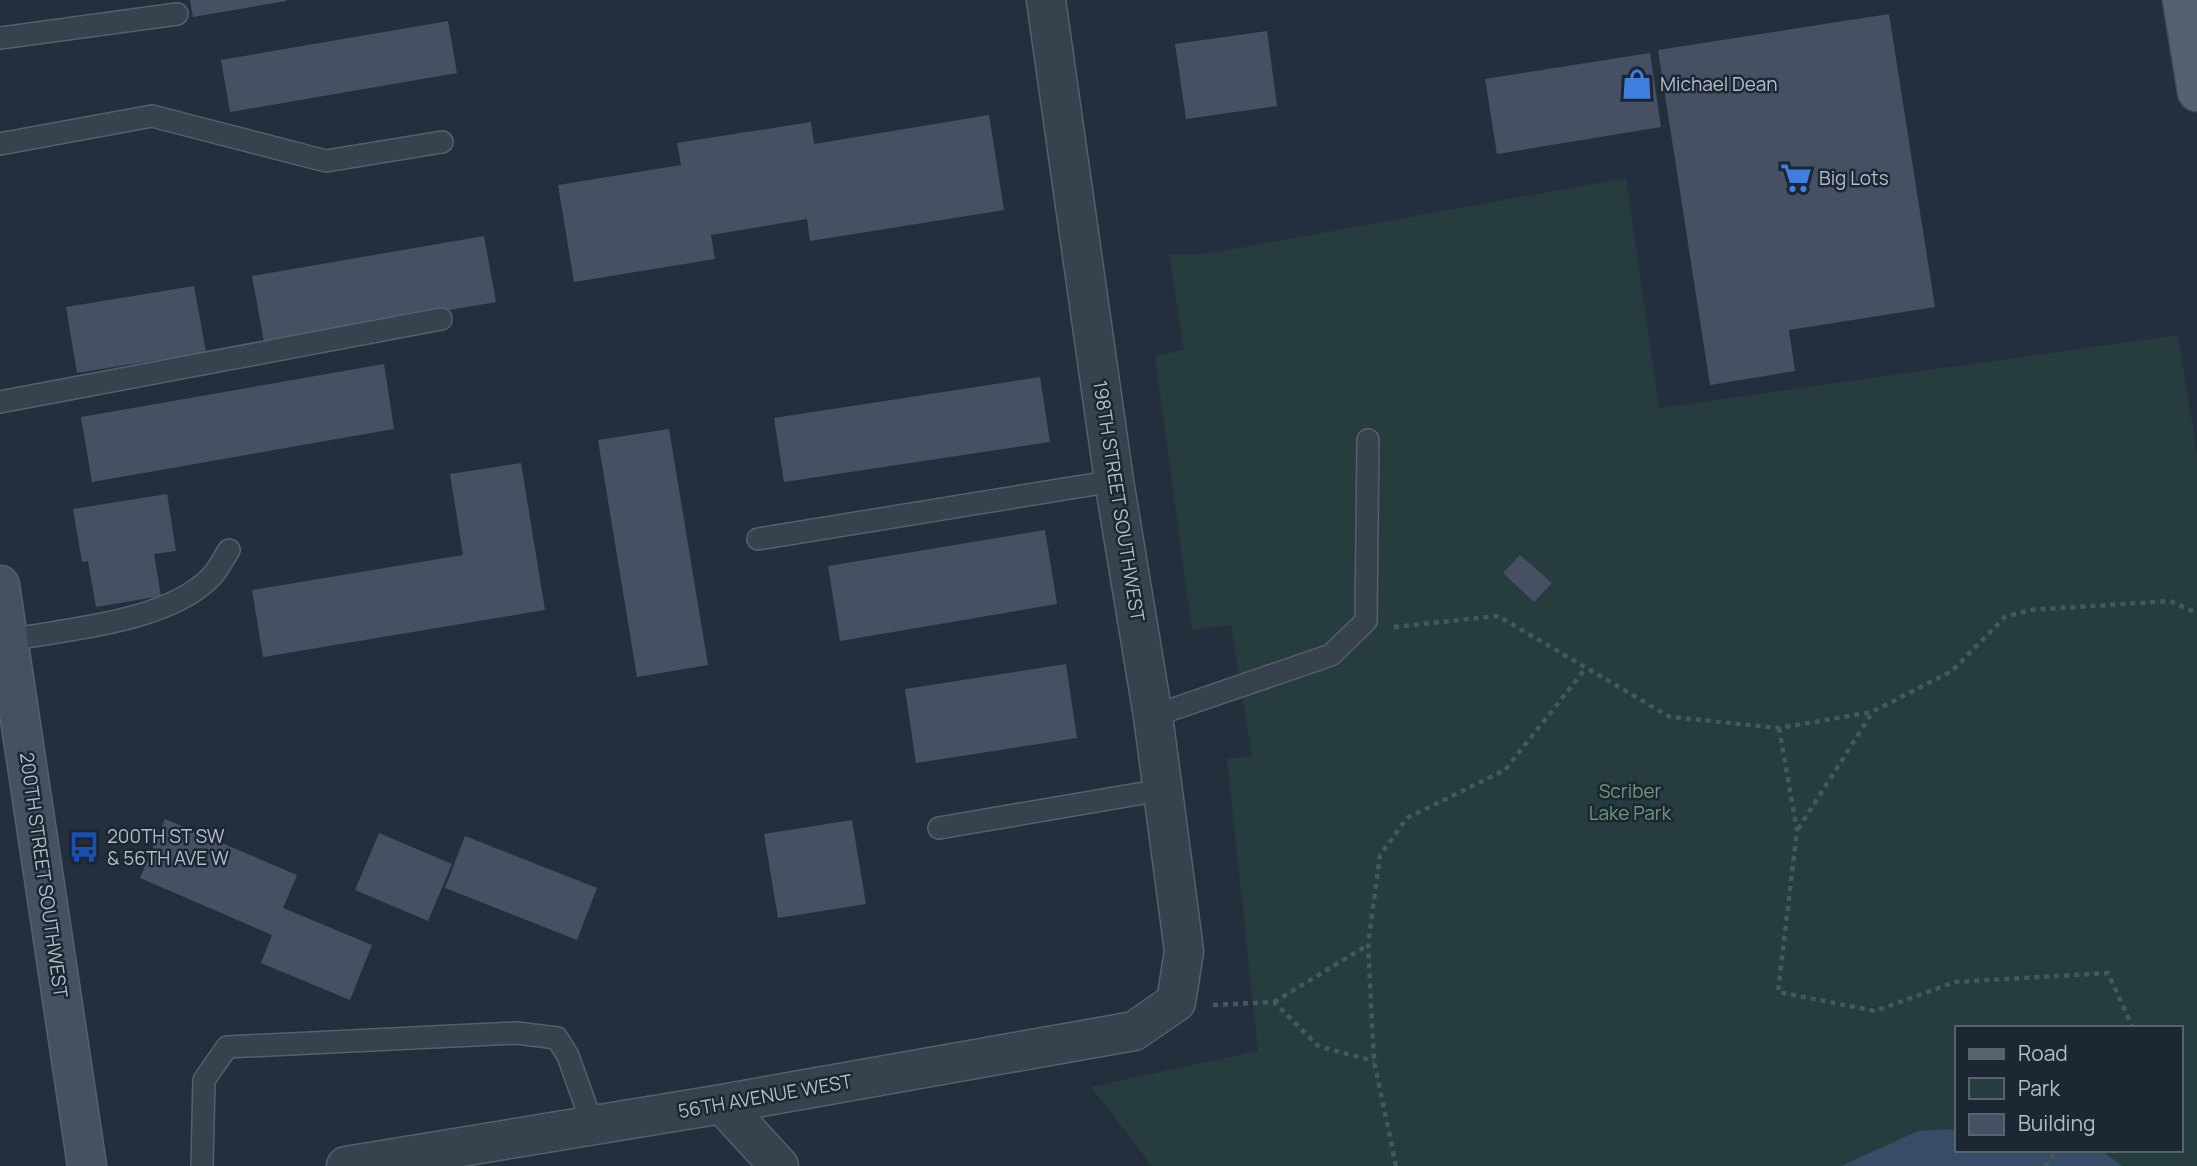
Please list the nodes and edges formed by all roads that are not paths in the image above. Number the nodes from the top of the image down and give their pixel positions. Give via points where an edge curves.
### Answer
1 (1046, 0) edge
2 (2182, 0) edge
3 (177, 14) dead end
4 (0, 38) edge
5 (2197, 92) edge
6 (442, 142) dead end
7 (0, 144) edge
8 (441, 319) dead end
9 (0, 402) edge
10 (1368, 440) dead end
11 (1114, 481) junction
12 (758, 539) dead end
13 (229, 551) dead end
14 (0, 585) edge
15 (8, 640) junction
16 (1153, 716) junction
17 (1161, 790) junction
18 (939, 828) dead end
19 (1176, 1002) joint
20 (722, 1104) junction
21 (593, 1126) junction
22 (424, 1160) edge
23 (87, 1166) edge
24 (202, 1166) edge
25 (346, 1166) edge
26 (779, 1166) edge

1 - 11 street, 198TH STREET SOUTHWEST
2 - 5 main road
3 - 4 lane
6 - 7 lane via 326,161 152,116
8 - 9 lane
10 - 16 lane via 1366,621 1331,655
11 - 12 lane
11 - 16 street, 198TH STREET SOUTHWEST
13 - 15 lane via 211,578 178,601 140,614
14 - 15 street, 200TH STREET SOUTHWEST
15 - 23 street, 200TH STREET SOUTHWEST
16 - 17 street, 198TH STREET SOUTHWEST
17 - 18 lane
17 - 19 street, 198TH STREET SOUTHWEST via 1184,951
19 - 20 street, 56TH AVENUE WEST via 1134,1031
20 - 21 street, 56TH AVENUE WEST
20 - 26 street
21 - 22 street, 56TH AVENUE WEST
21 - 24 lane via 557,1038 517,1033 227,1047 204,1080
22 - 25 street, 56TH AVENUE WEST

